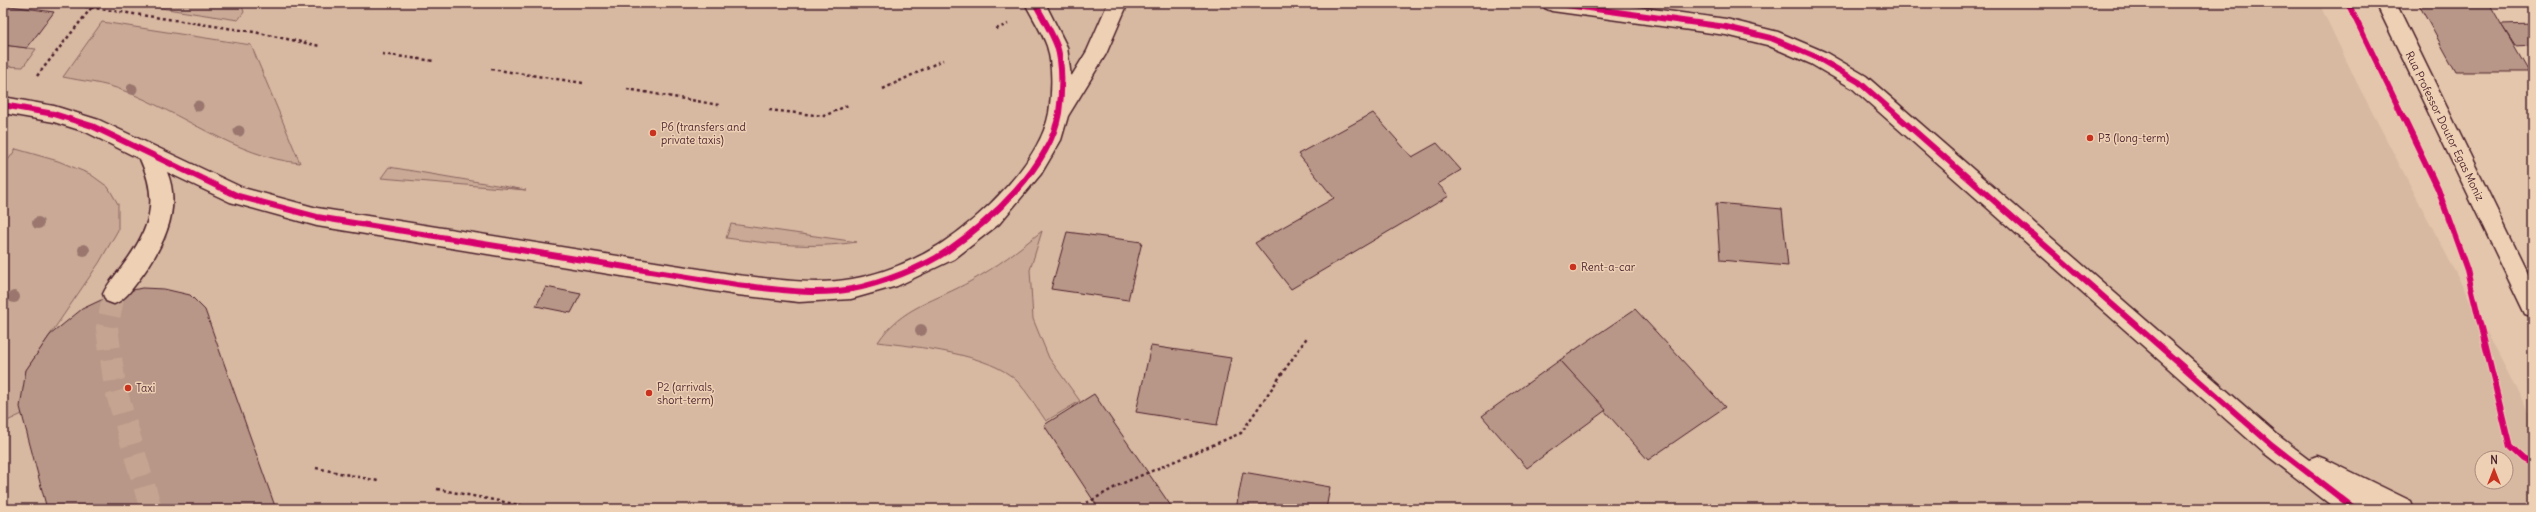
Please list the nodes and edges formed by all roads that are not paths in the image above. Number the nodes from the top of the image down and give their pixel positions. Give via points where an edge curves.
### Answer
1 (1035, 3) edge
2 (1118, 3) edge
3 (1552, 3) edge
4 (2386, 3) edge
5 (6, 106) edge
6 (1059, 113) junction
7 (148, 152) junction
8 (114, 294) tunnel mouth
9 (2533, 307) edge
10 (2272, 445) junction
11 (2329, 509) edge
12 (2355, 509) edge
13 (2402, 509) edge

1 - 6 street via 1057,47 1061,78
2 - 6 street via 1096,54
3 - 10 street via 1726,27 1771,38 1818,58 1859,82
4 - 9 street, Rua Professor Doutor Egas Moniz
5 - 7 street via 54,114 92,126
6 - 7 street via 1051,140 1034,168 991,217 946,252 889,279 851,288 799,292 730,284 317,217 238,196
7 - 8 street via 162,189 156,234 139,263
10 - 11 street
10 - 12 street
10 - 13 street

